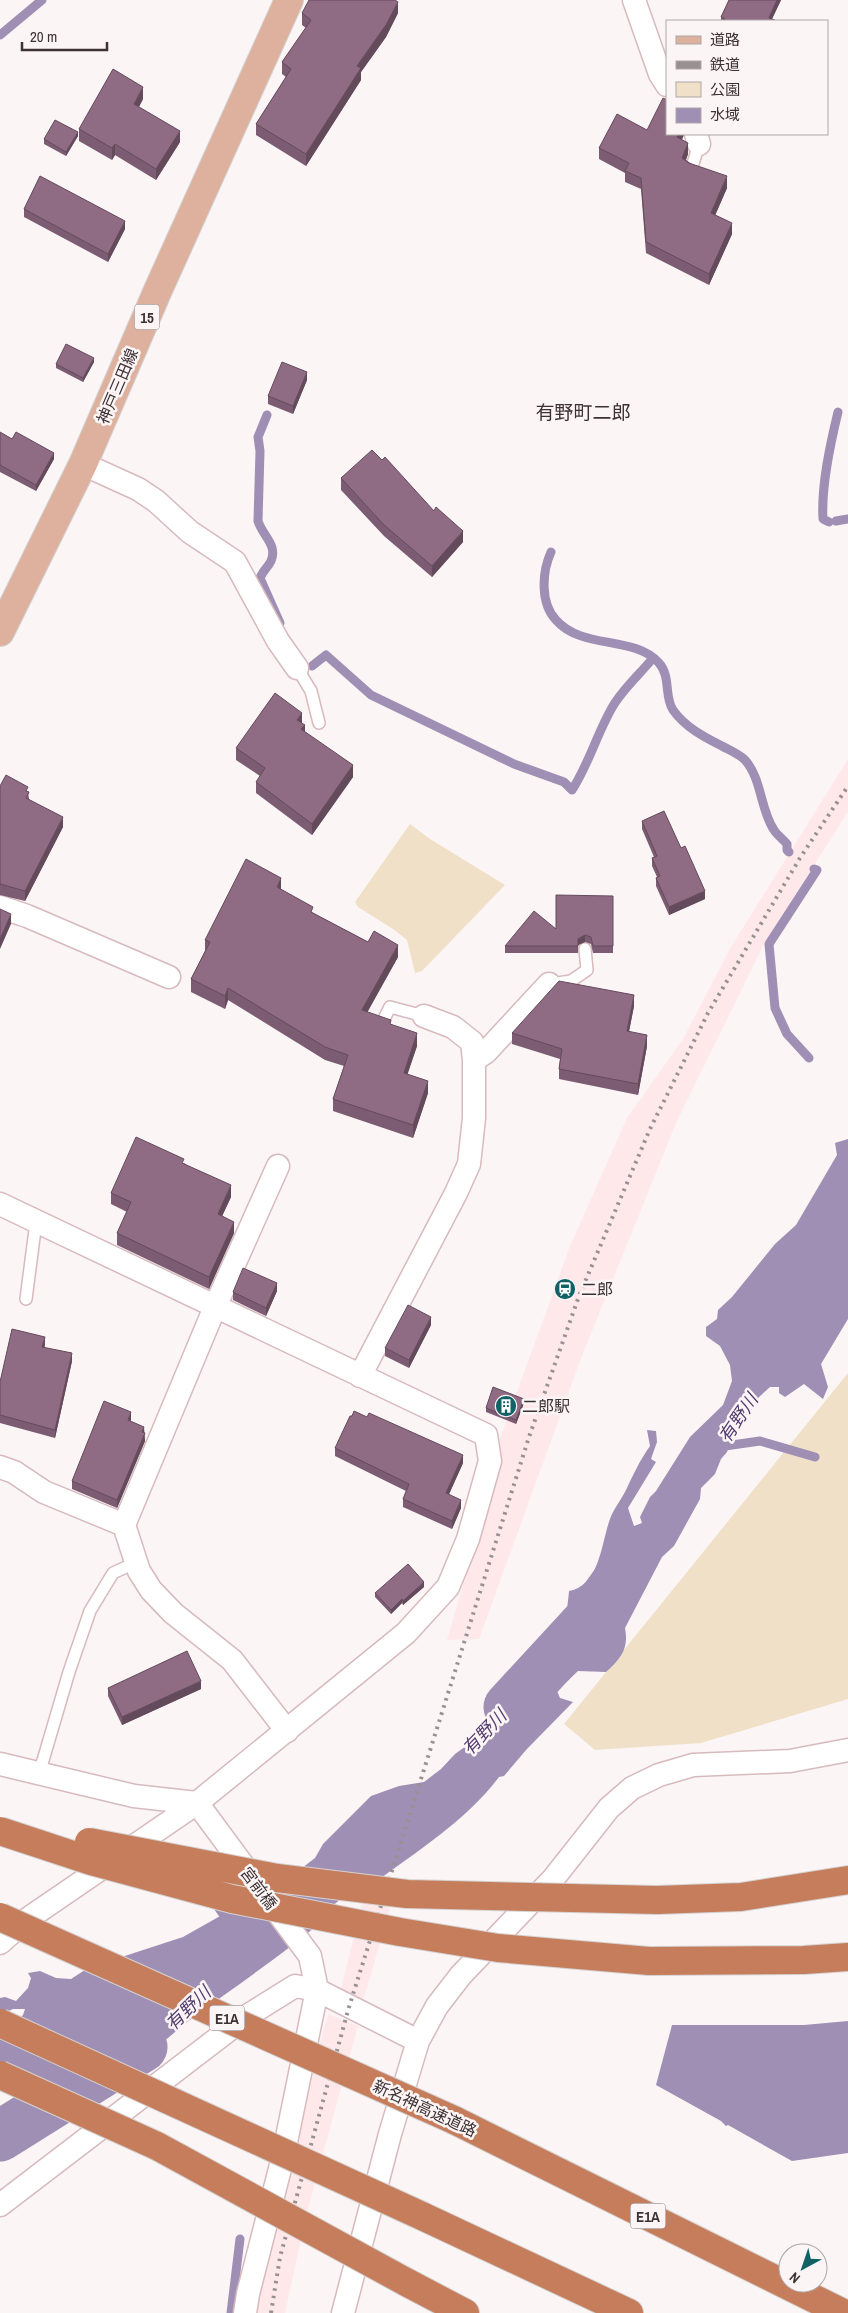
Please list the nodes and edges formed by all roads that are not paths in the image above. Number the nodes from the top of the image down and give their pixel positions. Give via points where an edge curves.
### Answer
1 (289, 0) edge
2 (634, 0) edge
3 (666, 83) edge
4 (697, 139) edge
5 (692, 167) edge
6 (83, 464) junction
7 (0, 632) edge
8 (297, 668) joint
9 (319, 723) dead end
10 (0, 907) edge
11 (585, 949) edge
12 (169, 976) dead end
13 (549, 984) joint
14 (424, 1016) joint
15 (384, 1019) edge
16 (474, 1060) junction
17 (278, 1166) dead end
18 (0, 1204) edge
19 (36, 1222) junction
20 (26, 1299) dead end
21 (215, 1307) junction
22 (360, 1376) junction
23 (0, 1467) edge
24 (124, 1525) junction
25 (137, 1562) junction
26 (287, 1732) junction
27 (848, 1750) edge
28 (0, 1764) edge
29 (39, 1774) junction
30 (203, 1811) junction
31 (0, 1823) edge
32 (0, 1831) edge
33 (848, 1880) edge
34 (0, 1917) edge
35 (0, 1943) edge
36 (848, 1957) edge
37 (317, 1990) junction
38 (0, 2023) edge
39 (418, 2041) junction
40 (0, 2075) edge
41 (0, 2205) edge
42 (406, 2282) junction
43 (246, 2313) edge
44 (343, 2313) edge
45 (458, 2313) edge
46 (465, 2313) edge
47 (629, 2313) edge
48 (843, 2313) edge

1 - 6 main road, 神戸三田線 / 15
2 - 3 street
4 - 5 lane
6 - 7 main road, 神戸三田線 / 15
6 - 8 street via 138,489 190,532 235,562 278,641
8 - 9 lane via 310,692
10 - 12 street
11 - 13 lane via 586,970 571,981
13 - 16 street via 486,1052
14 - 15 lane via 390,1007
14 - 16 street via 453,1027 472,1042
16 - 22 street via 474,1118 469,1164
17 - 21 street
18 - 19 street
19 - 20 lane
19 - 21 street
21 - 22 street
21 - 24 street
22 - 26 street via 486,1435 490,1461 468,1539 448,1587 406,1633
23 - 24 street via 14,1472 44,1492
24 - 25 street
25 - 26 street via 139,1572 151,1590 173,1613 232,1660
25 - 29 lane via 113,1573 90,1611
26 - 30 street
27 - 39 street via 790,1761 693,1765 659,1775 632,1788 608,1808 553,1879 462,1975 437,2006
28 - 29 street
29 - 30 street
30 - 35 street via 26,1920
30 - 37 street, 宮前橋, bridge via 310,1956
31 - 33 highway, bridge via 153,1856 277,1878 407,1894 657,1900 741,1897
32 - 36 highway, bridge via 232,1899 498,1948 649,1961
34 - 48 highway, 新名神高速道路 / E1A, bridge via 454,2120
37 - 39 street
37 - 41 street via 295,1986 247,2016
37 - 43 street via 283,2157
38 - 47 highway, bridge
39 - 44 street
40 - 42 highway, bridge via 157,2146
42 - 45 highway
42 - 46 highway

